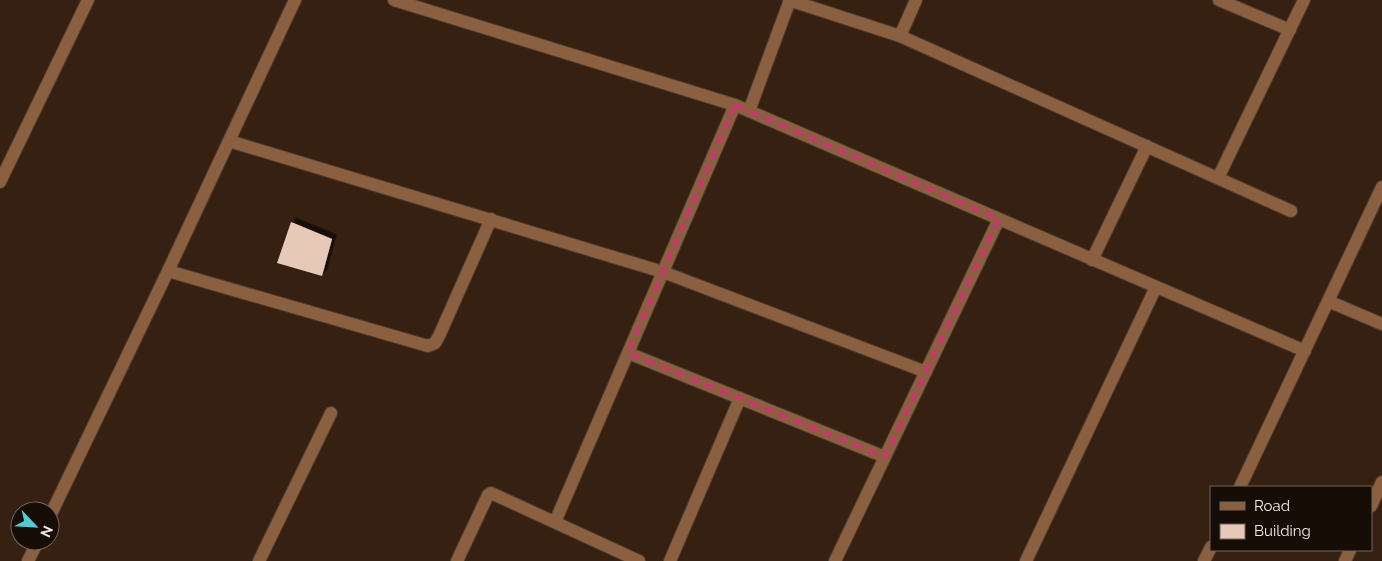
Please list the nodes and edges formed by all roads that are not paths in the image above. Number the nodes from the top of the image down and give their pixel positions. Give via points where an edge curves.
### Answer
1 (88, 0) edge
2 (295, 0) edge
3 (394, 0) edge
4 (789, 0) edge
5 (916, 0) edge
6 (1219, 0) edge
7 (1304, 0) edge
8 (1290, 30) junction
9 (900, 36) junction
10 (735, 105) junction
11 (749, 112) junction
12 (229, 141) junction
13 (1147, 146) junction
14 (1218, 178) junction
15 (0, 182) edge
16 (1382, 187) edge
17 (1291, 211) dead end
18 (999, 219) junction
19 (491, 220) junction
20 (1092, 260) junction
21 (168, 271) junction
22 (663, 272) junction
23 (1156, 287) junction
24 (1328, 302) junction
25 (1382, 324) edge
26 (1305, 351) junction
27 (628, 353) junction
28 (926, 372) junction
29 (740, 398) junction
30 (331, 413) dead end
31 (885, 457) junction
32 (1382, 482) edge
33 (1240, 486) edge
34 (57, 501) edge
35 (1372, 504) edge
36 (555, 522) junction
37 (1210, 549) edge
38 (259, 561) edge
39 (457, 561) edge
40 (639, 561) edge
41 (670, 561) edge
42 (836, 561) edge
43 (1026, 561) edge
44 (1204, 561) edge

1 - 15 street
2 - 12 street
3 - 10 street
4 - 9 street
4 - 11 street
5 - 9 street
6 - 8 street
7 - 8 street
8 - 14 street
9 - 13 street
10 - 11 street
10 - 22 street
11 - 18 street
12 - 19 street
12 - 21 street
13 - 14 street
13 - 20 street
14 - 17 street
16 - 24 street
18 - 20 street
18 - 28 street
19 - 21 street via 439,336 428,346
19 - 22 street
20 - 23 street
21 - 34 street
22 - 27 street
22 - 28 street
23 - 26 street
23 - 43 street
24 - 25 street
24 - 26 street
26 - 33 street
27 - 29 street
27 - 36 street
28 - 31 street
29 - 31 street
29 - 41 street
30 - 38 street
31 - 42 street
32 - 35 street
36 - 39 street via 491,493
36 - 40 street
37 - 44 street

